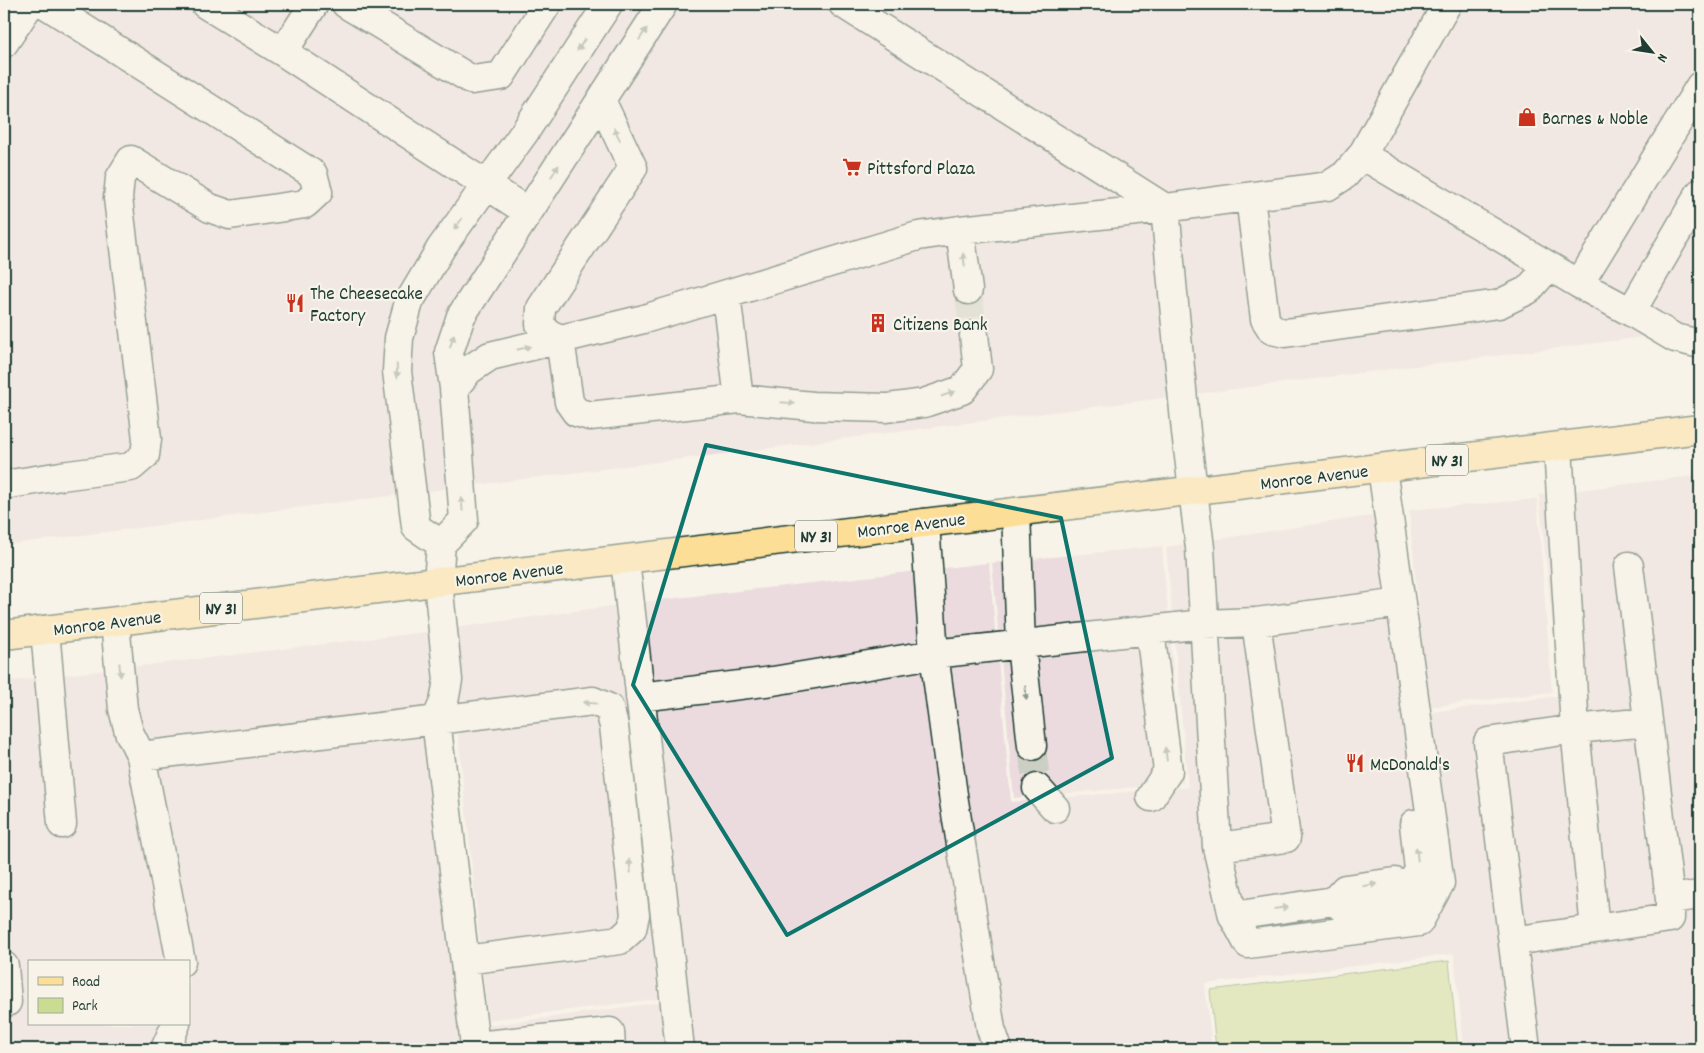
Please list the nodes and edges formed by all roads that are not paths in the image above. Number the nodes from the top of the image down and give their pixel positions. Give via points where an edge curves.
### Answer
1 (30, 4) edge
2 (45, 4) edge
3 (205, 4) edge
4 (314, 4) edge
5 (346, 4) edge
6 (547, 4) edge
7 (608, 4) edge
8 (663, 4) edge
9 (843, 4) edge
10 (1447, 4) edge
11 (4, 43) edge
12 (283, 52) junction
13 (1700, 86) edge
14 (601, 100) junction
15 (1362, 155) junction
16 (487, 185) junction
17 (1700, 193) edge
18 (1250, 197) junction
19 (1165, 208) junction
20 (528, 212) junction
21 (960, 230) junction
22 (1549, 266) junction
23 (1579, 284) junction
24 (968, 290) tunnel mouth
25 (726, 295) junction
26 (1631, 312) junction
27 (974, 335) tunnel mouth
28 (560, 339) junction
29 (1700, 344) edge
30 (454, 388) junction
31 (739, 399) junction
32 (1700, 429) edge
33 (1558, 447) junction
34 (1382, 468) junction
35 (4, 485) edge
36 (1193, 490) junction
37 (1016, 512) junction
38 (925, 523) junction
39 (441, 544) junction
40 (624, 560) junction
41 (1629, 566) dead end
42 (438, 582) junction
43 (1402, 610) junction
44 (115, 622) junction
45 (1256, 622) junction
46 (1204, 624) junction
47 (45, 630) junction
48 (1150, 631) junction
49 (4, 635) edge
50 (1021, 645) junction
51 (934, 654) junction
52 (640, 697) junction
53 (436, 720) junction
54 (1648, 722) junction
55 (1575, 728) junction
56 (1032, 746) tunnel mouth
57 (141, 756) junction
58 (1151, 797) dead end
59 (62, 824) dead end
60 (1217, 847) junction
61 (1700, 895) edge
62 (1670, 899) junction
63 (1233, 916) junction
64 (1595, 929) junction
65 (1513, 941) junction
66 (181, 960) edge
67 (465, 960) junction
68 (4, 966) edge
69 (4, 1003) edge
70 (175, 1026) edge
71 (165, 1049) edge
72 (610, 1049) edge
73 (680, 1049) edge
74 (998, 1049) edge
75 (1526, 1049) edge

1 - 11 lane
2 - 35 lane via 313,174 318,192 305,204 230,214 210,208 131,160 120,178 118,198 147,439 145,455 131,467
3 - 12 lane
4 - 12 lane
5 - 6 lane via 472,80 500,76
7 -> 16 lane
14 -> 8 lane
9 - 19 lane
10 - 15 lane
12 - 16 lane
13 - 23 lane
20 -> 14 lane
28 -> 14 lane via 540,324 541,308 633,168
15 - 18 lane via 1345,175 1328,186
15 - 22 lane
16 - 20 lane
16 -> 39 lane via 441,248 409,302 398,338 397,371 416,527
17 - 26 lane
18 - 19 lane
18 - 22 lane via 1265,319 1272,330 1285,333 1499,304 1528,290
19 - 21 lane
19 - 36 lane
30 -> 20 lane via 448,352 461,316
24 -> 21 lane
21 - 25 lane via 918,236 878,247
22 - 23 lane
23 - 26 lane
25 - 28 lane
25 - 31 lane
26 - 29 lane via 1675,338
31 -> 27 lane via 887,408 924,403 962,390 978,369
30 -> 28 lane via 469,370 490,356
28 - 31 lane via 568,402 576,412 590,416
39 -> 30 lane via 464,520
32 - 33 main road, Monroe Avenue / NY 31
33 - 34 main road, Monroe Avenue / NY 31
33 - 55 lane
34 - 36 main road, Monroe Avenue / NY 31
34 - 43 lane
36 - 37 main road, Monroe Avenue / NY 31
36 - 46 lane
37 - 38 main road, Monroe Avenue / NY 31
37 - 50 lane
38 - 40 main road, Monroe Avenue / NY 31
38 - 51 lane
39 - 42 lane
40 - 42 main road, Monroe Avenue / NY 31
40 - 52 lane
41 - 54 lane
42 - 44 main road, Monroe Avenue / NY 31
42 - 53 lane via 448,680
43 - 45 lane
63 -> 43 lane via 1334,901 1348,912 1400,905 1409,890 1419,870 1394,637
43 - 63 lane via 1440,883 1419,922 1248,944
44 - 47 main road, Monroe Avenue / NY 31
44 -> 57 lane via 123,708
45 - 46 lane
45 - 60 lane via 1286,838
46 - 48 lane
46 - 60 lane
47 - 49 main road, Monroe Avenue / NY 31
47 - 59 lane
48 - 50 lane
58 -> 48 lane via 1168,772
50 - 51 lane
50 -> 56 lane
51 - 52 lane via 773,681
51 - 74 lane via 990,1029
52 - 73 lane
53 - 57 lane
53 - 67 lane
67 -> 53 lane via 620,940 632,929 635,915 614,726 609,708 594,701
54 - 55 lane
54 - 62 lane
55 - 64 lane
55 - 65 lane via 1488,742
57 - 66 lane
60 - 63 lane
61 - 62 lane
62 - 64 lane via 1670,918
64 - 65 lane
65 - 75 lane
67 - 72 lane via 475,1046 610,1032
68 - 69 lane via 7,1002
70 - 71 lane

